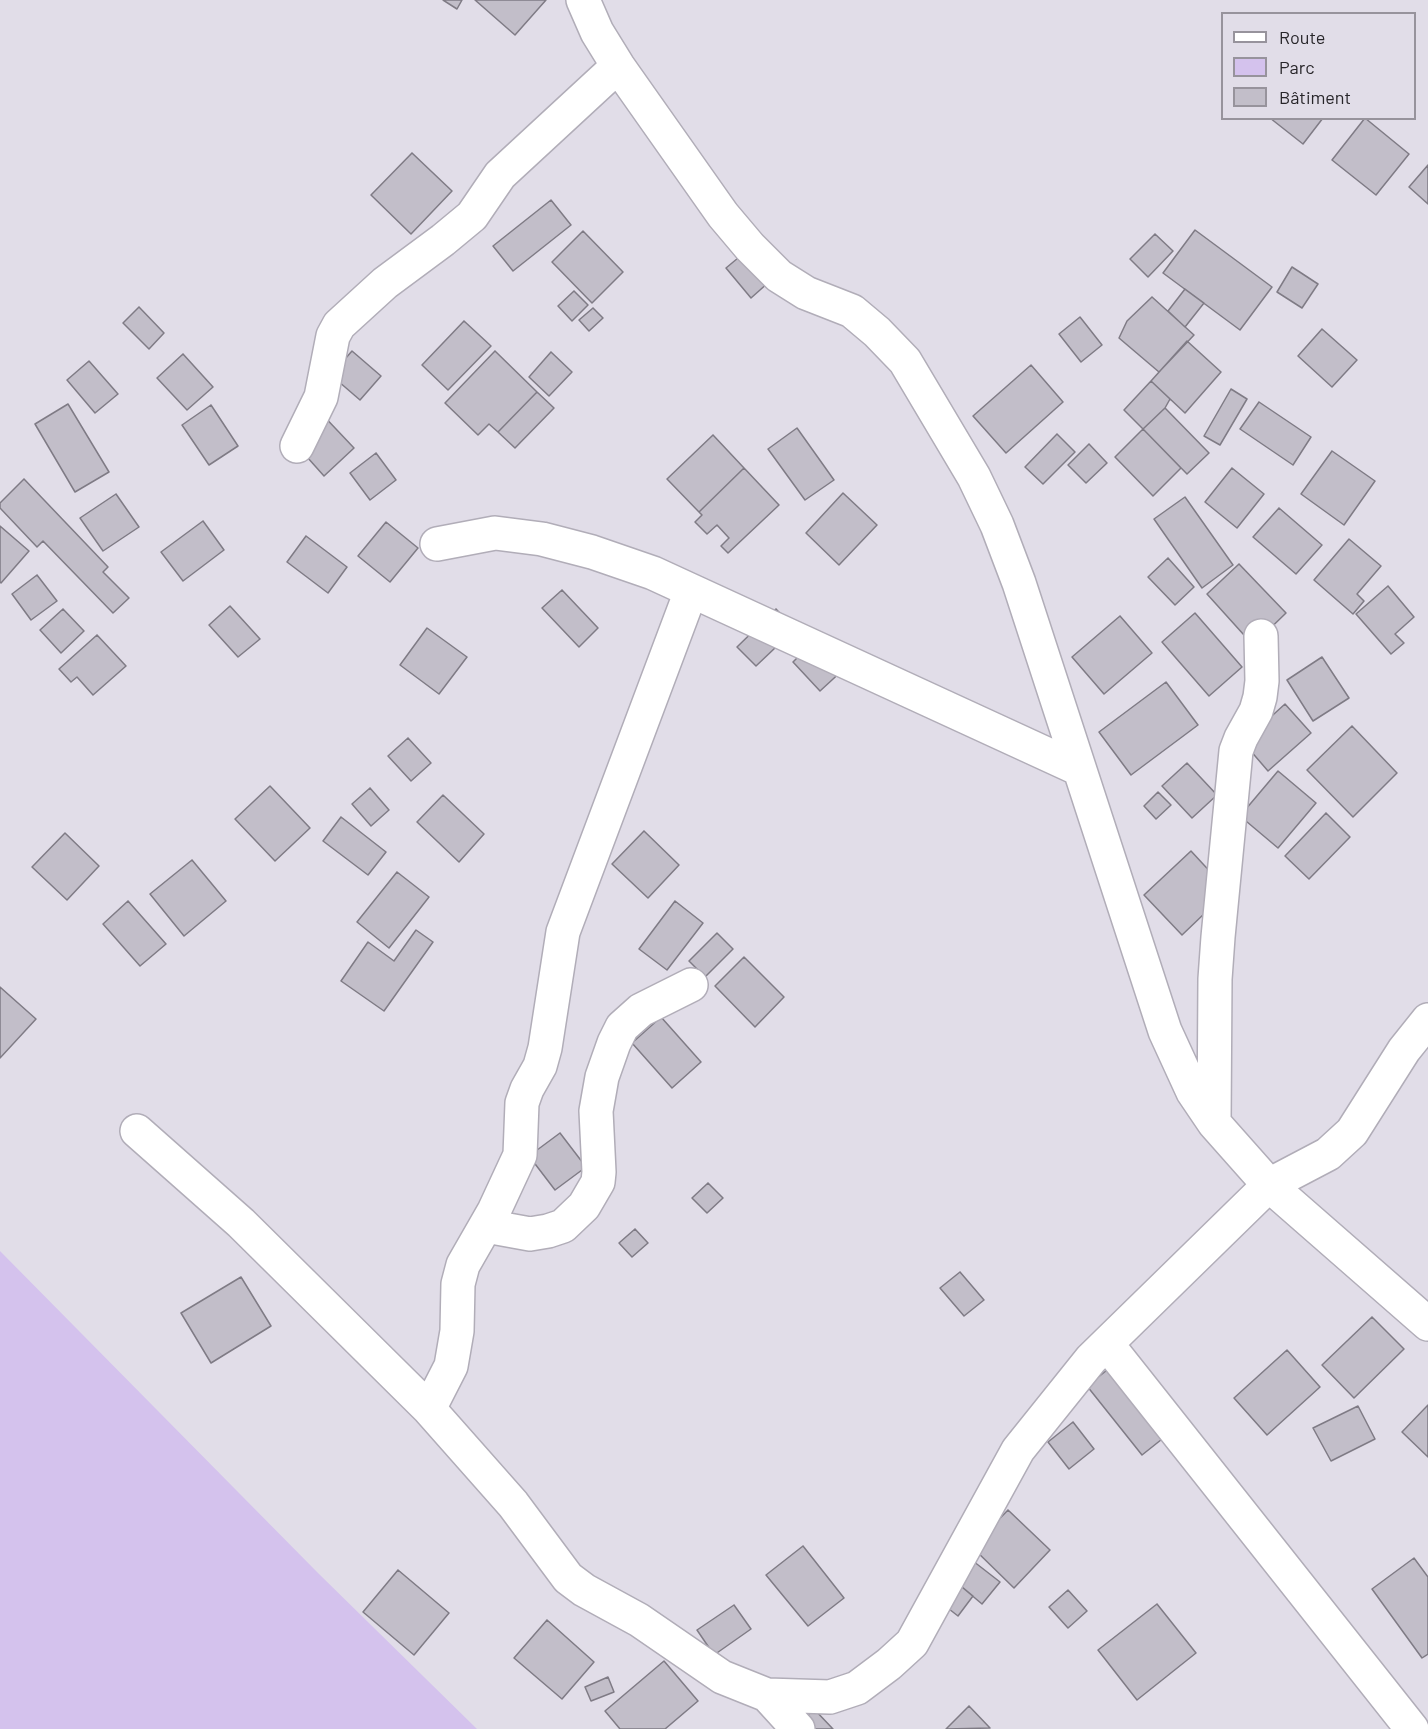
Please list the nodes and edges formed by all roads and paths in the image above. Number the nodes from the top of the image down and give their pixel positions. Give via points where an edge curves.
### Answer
1 (583, 0) edge
2 (618, 66) junction
3 (297, 446) dead end
4 (437, 544) dead end
5 (691, 591) junction
6 (1261, 636) dead end
7 (1079, 769) junction
8 (691, 985) dead end
9 (1428, 1020) edge
10 (1214, 1123) junction
11 (136, 1131) dead end
12 (1269, 1185) junction
13 (486, 1226) junction
14 (1428, 1324) edge
15 (1107, 1344) junction
16 (429, 1409) junction
17 (768, 1695) junction
18 (798, 1729) edge
19 (1412, 1729) edge

1 - 2 street
2 - 3 street via 500,175 471,216 385,283 339,326 333,336 321,397
2 - 7 street via 723,214 764,261 806,293 852,311 904,361 974,477 998,525
4 - 5 street via 495,533 542,539 592,552
5 - 7 street
5 - 13 street via 563,932 545,1048 522,1103 520,1155
6 - 10 street via 1260,697 1236,751 1220,914 1215,979
7 - 10 street via 1165,1031 1193,1092
8 - 13 street via 641,1010 622,1027 614,1042 596,1111 598,1182 584,1206 563,1226 548,1231 530,1234
9 - 12 street via 1404,1050 1352,1132 1328,1154
10 - 12 street
11 - 16 street via 241,1223
12 - 14 street
12 - 15 street
13 - 16 street via 463,1265 451,1366
15 - 17 street via 1018,1450 912,1643 857,1688 830,1697
15 - 19 street
16 - 17 street via 513,1504 568,1578 639,1620 722,1677
17 - 18 street

